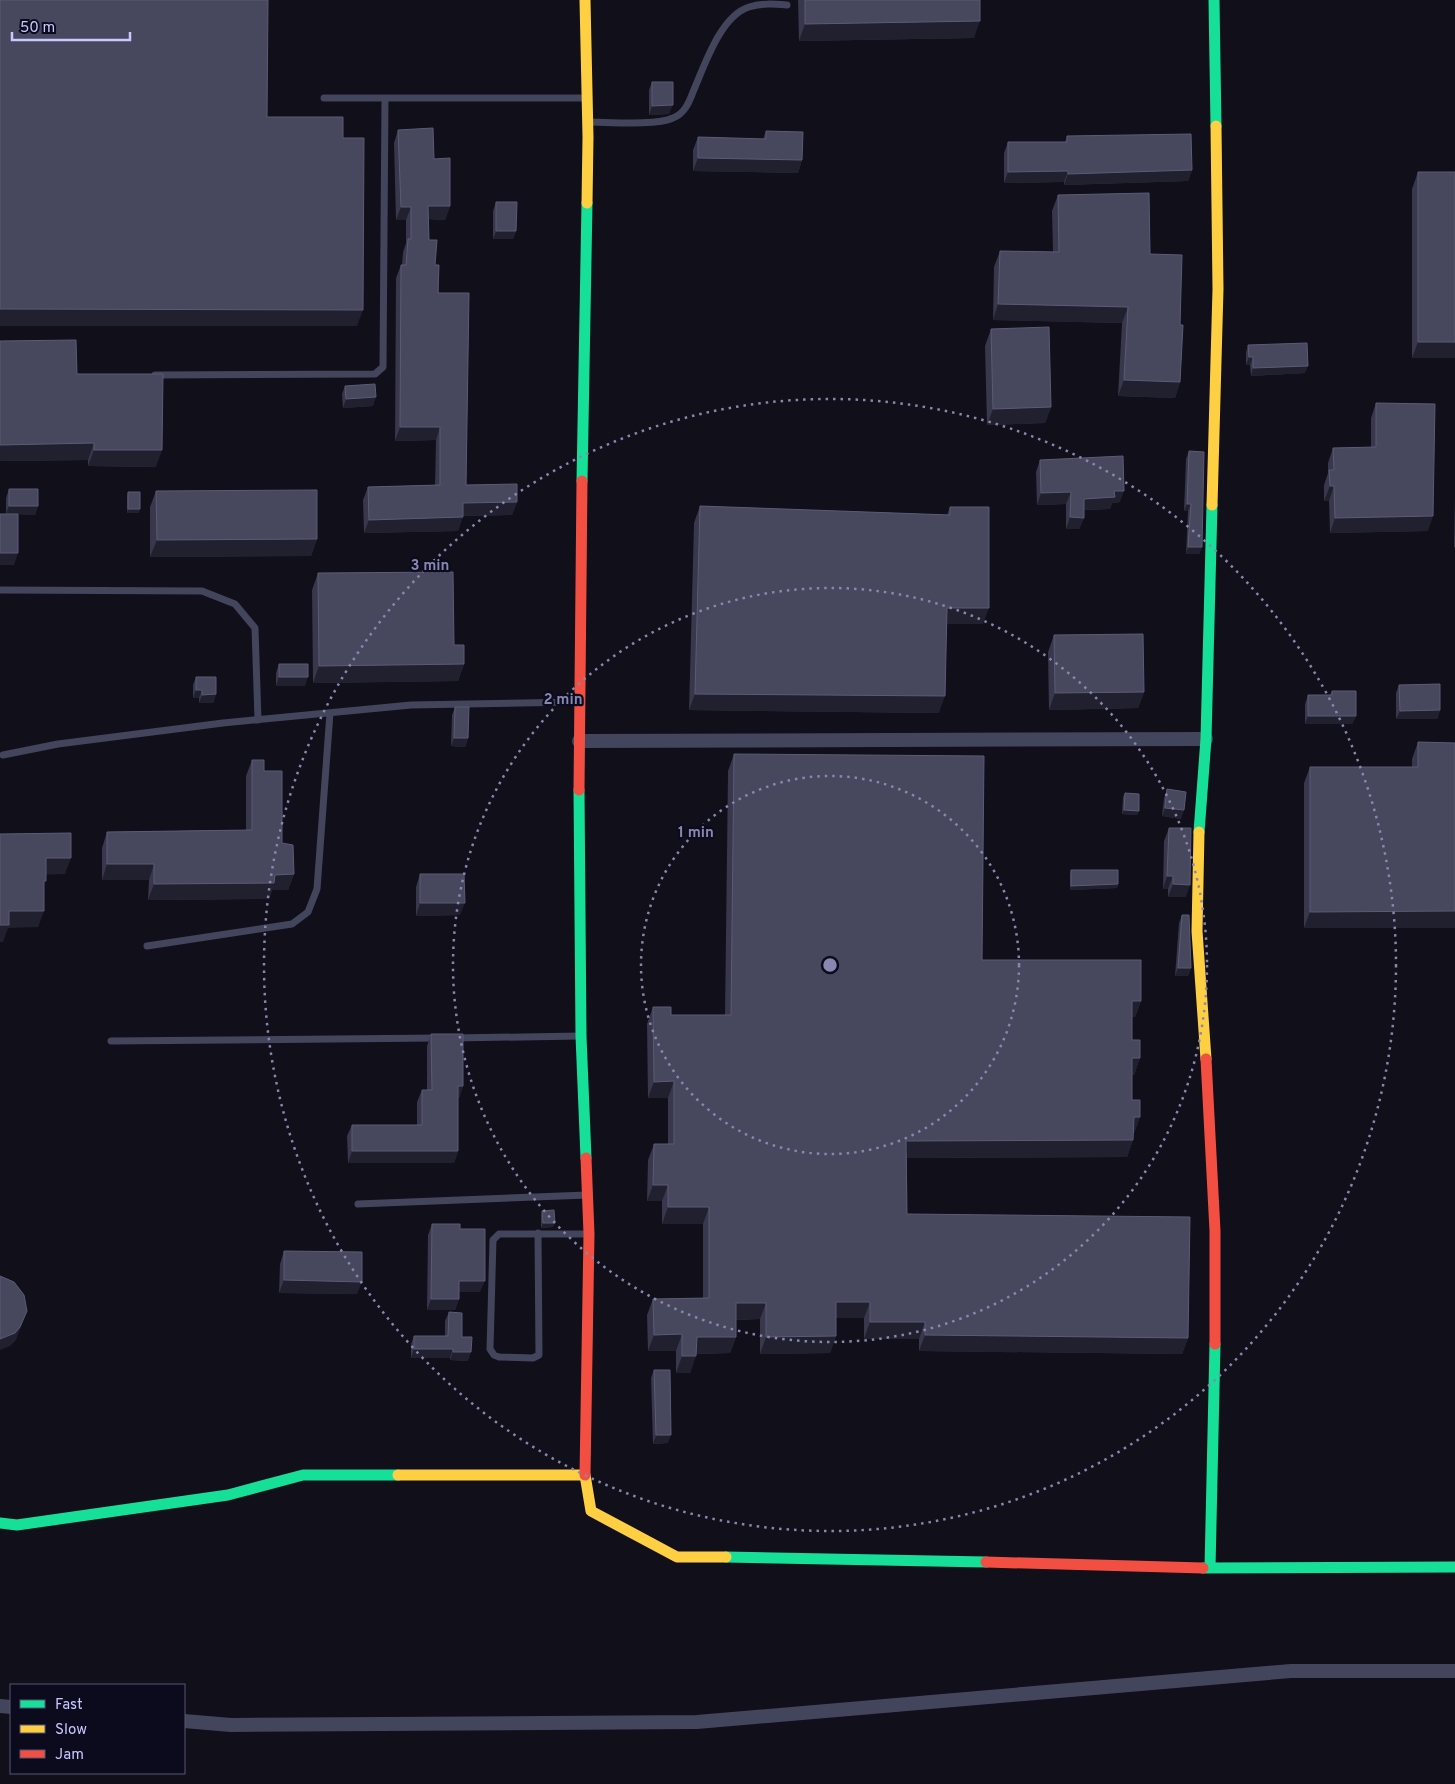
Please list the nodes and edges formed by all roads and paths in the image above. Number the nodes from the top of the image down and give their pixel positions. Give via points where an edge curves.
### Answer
1 (585, 0) edge
2 (1214, 0) edge
3 (787, 4) dead end
4 (324, 98) dead end
5 (385, 98) junction
6 (587, 98) junction
7 (588, 122) junction
8 (150, 375) edge
9 (0, 590) edge
10 (578, 702) junction
11 (330, 713) junction
12 (258, 720) junction
13 (1206, 739) junction
14 (579, 741) junction
15 (3, 755) dead end
16 (147, 946) dead end
17 (581, 1036) junction
18 (111, 1041) dead end
19 (587, 1195) junction
20 (358, 1204) dead end
21 (538, 1233) junction
22 (589, 1234) junction
23 (585, 1475) junction
24 (0, 1523) edge
25 (1455, 1567) edge
26 (1210, 1568) junction
27 (1455, 1671) edge
28 (185, 1721) edge

1 - 6 street
2 - 13 street via 1218,289
3 - 7 lane via 746,8 733,18 713,45 688,104 680,114 659,121
4 - 5 lane
5 - 6 lane
5 - 8 lane via 381,371 375,374
6 - 7 street
7 - 10 street
9 - 12 lane via 202,591 235,604 255,628
10 - 11 lane via 411,705
10 - 14 street
11 - 12 lane
11 - 16 lane via 317,889 308,912 292,924
12 - 15 lane via 58,744
13 - 14 street
13 - 26 street via 1198,855 1197,931 1216,1231
14 - 17 street
17 - 18 lane
17 - 19 street
19 - 20 lane
19 - 22 street
21 - 21 lane via 539,1355 533,1358 499,1357 490,1349 493,1240 498,1234
21 - 22 lane
22 - 23 street
23 - 24 street via 303,1475 228,1495 17,1525
23 - 26 street via 591,1511 677,1557
25 - 26 street
27 - 28 street via 1291,1671 697,1722 231,1725

